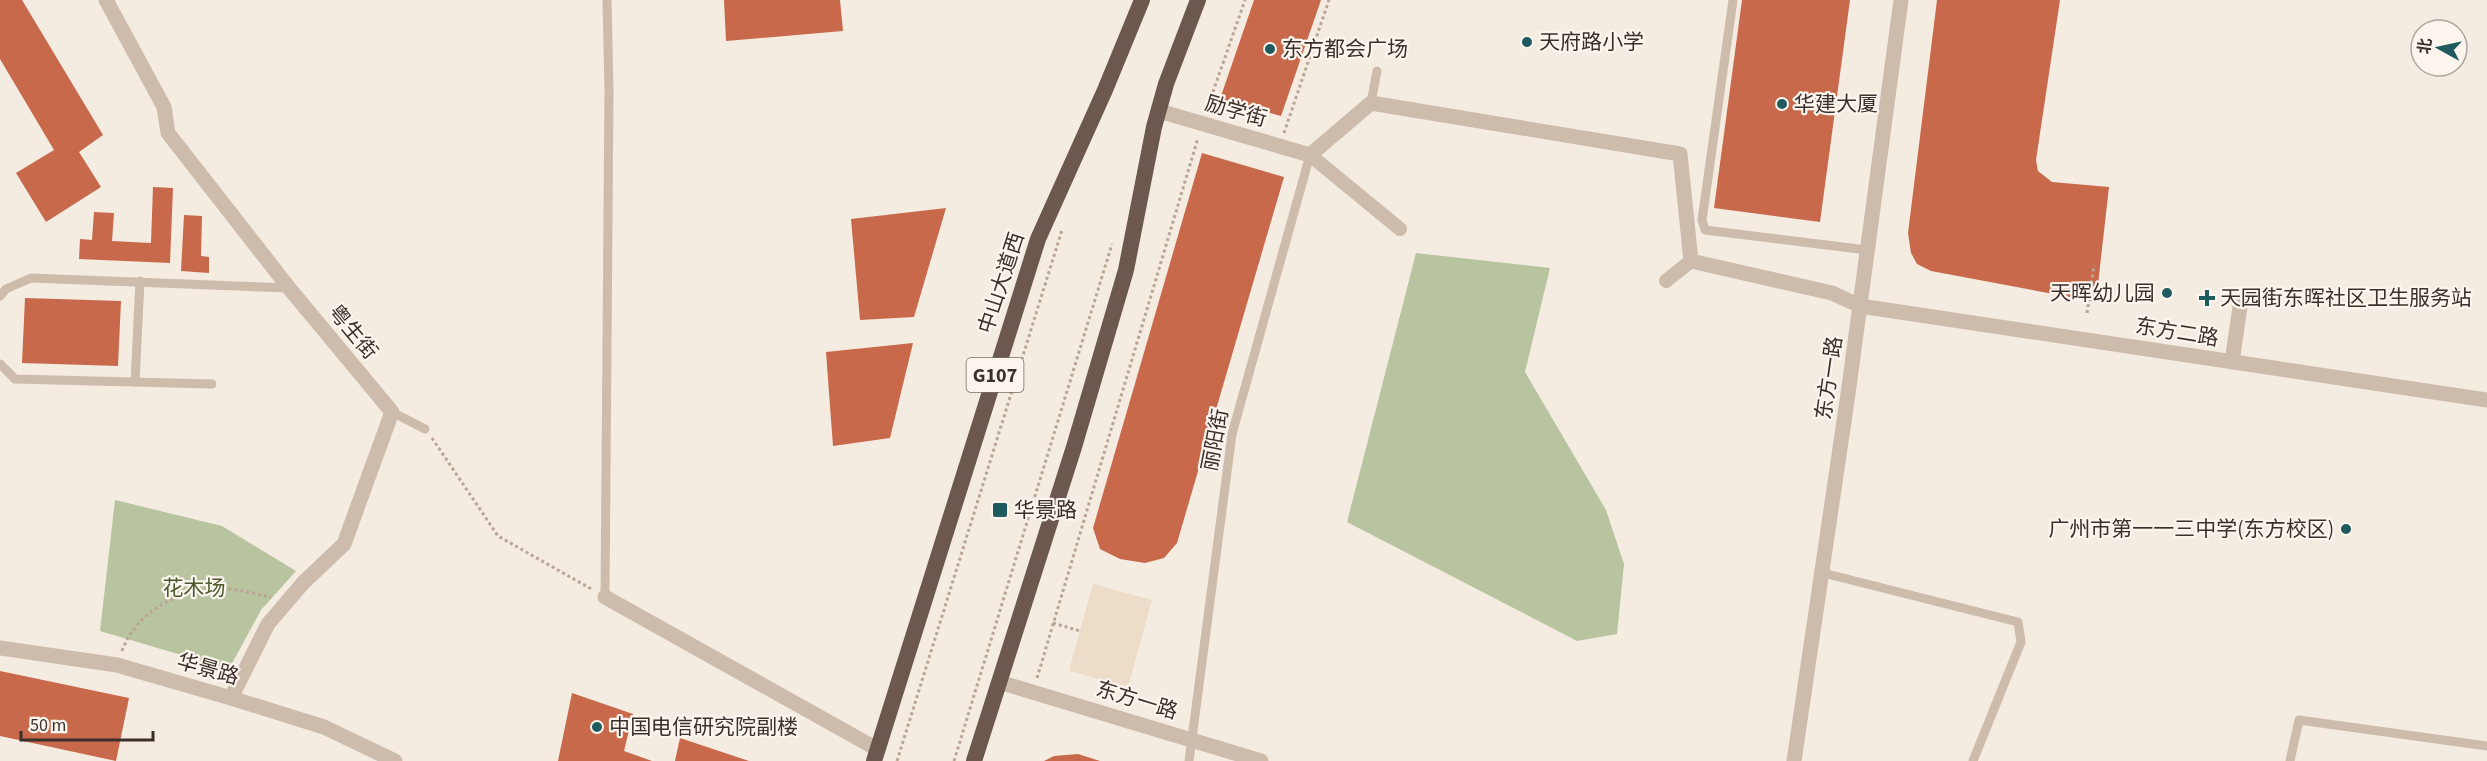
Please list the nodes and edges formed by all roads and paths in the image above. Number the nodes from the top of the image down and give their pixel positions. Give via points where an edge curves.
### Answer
1 (106, 0) edge
2 (607, 0) edge
3 (1142, 0) edge
4 (1197, 0) edge
5 (1245, 0) edge
6 (1329, 0) edge
7 (1733, 0) edge
8 (1901, 0) edge
9 (1377, 71) dead end
10 (1371, 103) junction
11 (1159, 111) junction
12 (1202, 123) junction
13 (1280, 146) junction
14 (1306, 153) junction
15 (1065, 223) dead end
16 (1400, 229) dead end
17 (1114, 239) dead end
18 (1867, 250) junction
19 (1691, 261) junction
20 (2094, 265) dead end
21 (140, 281) junction
22 (1666, 281) dead end
23 (289, 288) junction
24 (0, 296) edge
25 (2241, 300) dead end
26 (1860, 306) junction
27 (2087, 313) dead end
28 (2232, 362) junction
29 (0, 364) edge
30 (135, 382) junction
31 (212, 384) dead end
32 (2487, 400) edge
33 (392, 412) junction
34 (425, 429) joint
35 (1822, 573) junction
36 (605, 597) junction
37 (288, 600) junction
38 (1053, 623) junction
39 (1080, 631) dead end
40 (0, 648) edge
41 (117, 665) junction
42 (999, 682) junction
43 (1033, 691) junction
44 (231, 698) junction
45 (1191, 739) junction
46 (2487, 746) edge
47 (876, 755) edge
48 (395, 761) edge
49 (897, 761) edge
50 (954, 761) edge
51 (974, 761) edge
52 (1189, 761) edge
53 (1261, 761) edge
54 (1794, 761) edge
55 (1973, 761) edge
56 (2290, 761) edge

1 - 23 street, 粤生街 via 164,107 168,133
2 - 36 lane
3 - 47 highway, 中山大道西 / G107 via 1038,239
4 - 11 highway
5 - 12 path
6 - 13 path
7 - 18 lane via 1702,220 1705,230
8 - 18 street, 东方一路
9 - 10 lane
10 - 14 street
10 - 19 street via 1680,154
11 - 12 street, 励学街
11 - 42 highway via 1126,270
12 - 13 street, 励学街
12 - 38 path
13 - 14 street, 励学街
14 - 16 street
14 - 45 lane, 丽阳街 via 1232,434
15 - 49 path
17 - 50 path
18 - 26 street, 东方一路
19 - 22 street
19 - 26 street, 东方二路 via 1832,293
20 - 27 path
21 - 23 lane
21 - 24 lane via 31,278 6,289
21 - 30 lane
23 - 33 street, 粤生街
25 - 28 street
26 - 28 street, 东方二路
26 - 35 street, 东方一路
28 - 32 street, 东方二路
29 - 30 lane via 15,379
30 - 31 lane
33 - 34 lane
33 - 37 street via 344,544
34 - 36 path via 498,536
35 - 54 street, 东方一路
35 - 55 lane via 2018,622 2021,642
36 - 47 street
37 - 41 path via 244,591 204,589 161,604 126,639
37 - 44 street via 268,624
38 - 39 path
38 - 43 path
40 - 41 street, 华景路
41 - 44 street, 华景路
42 - 43 street, 东方一路
42 - 51 highway
43 - 45 street, 东方一路
44 - 48 street, 华景路 via 324,727
45 - 52 lane, 丽阳街
45 - 53 street, 东方一路
46 - 56 lane via 2299,720

